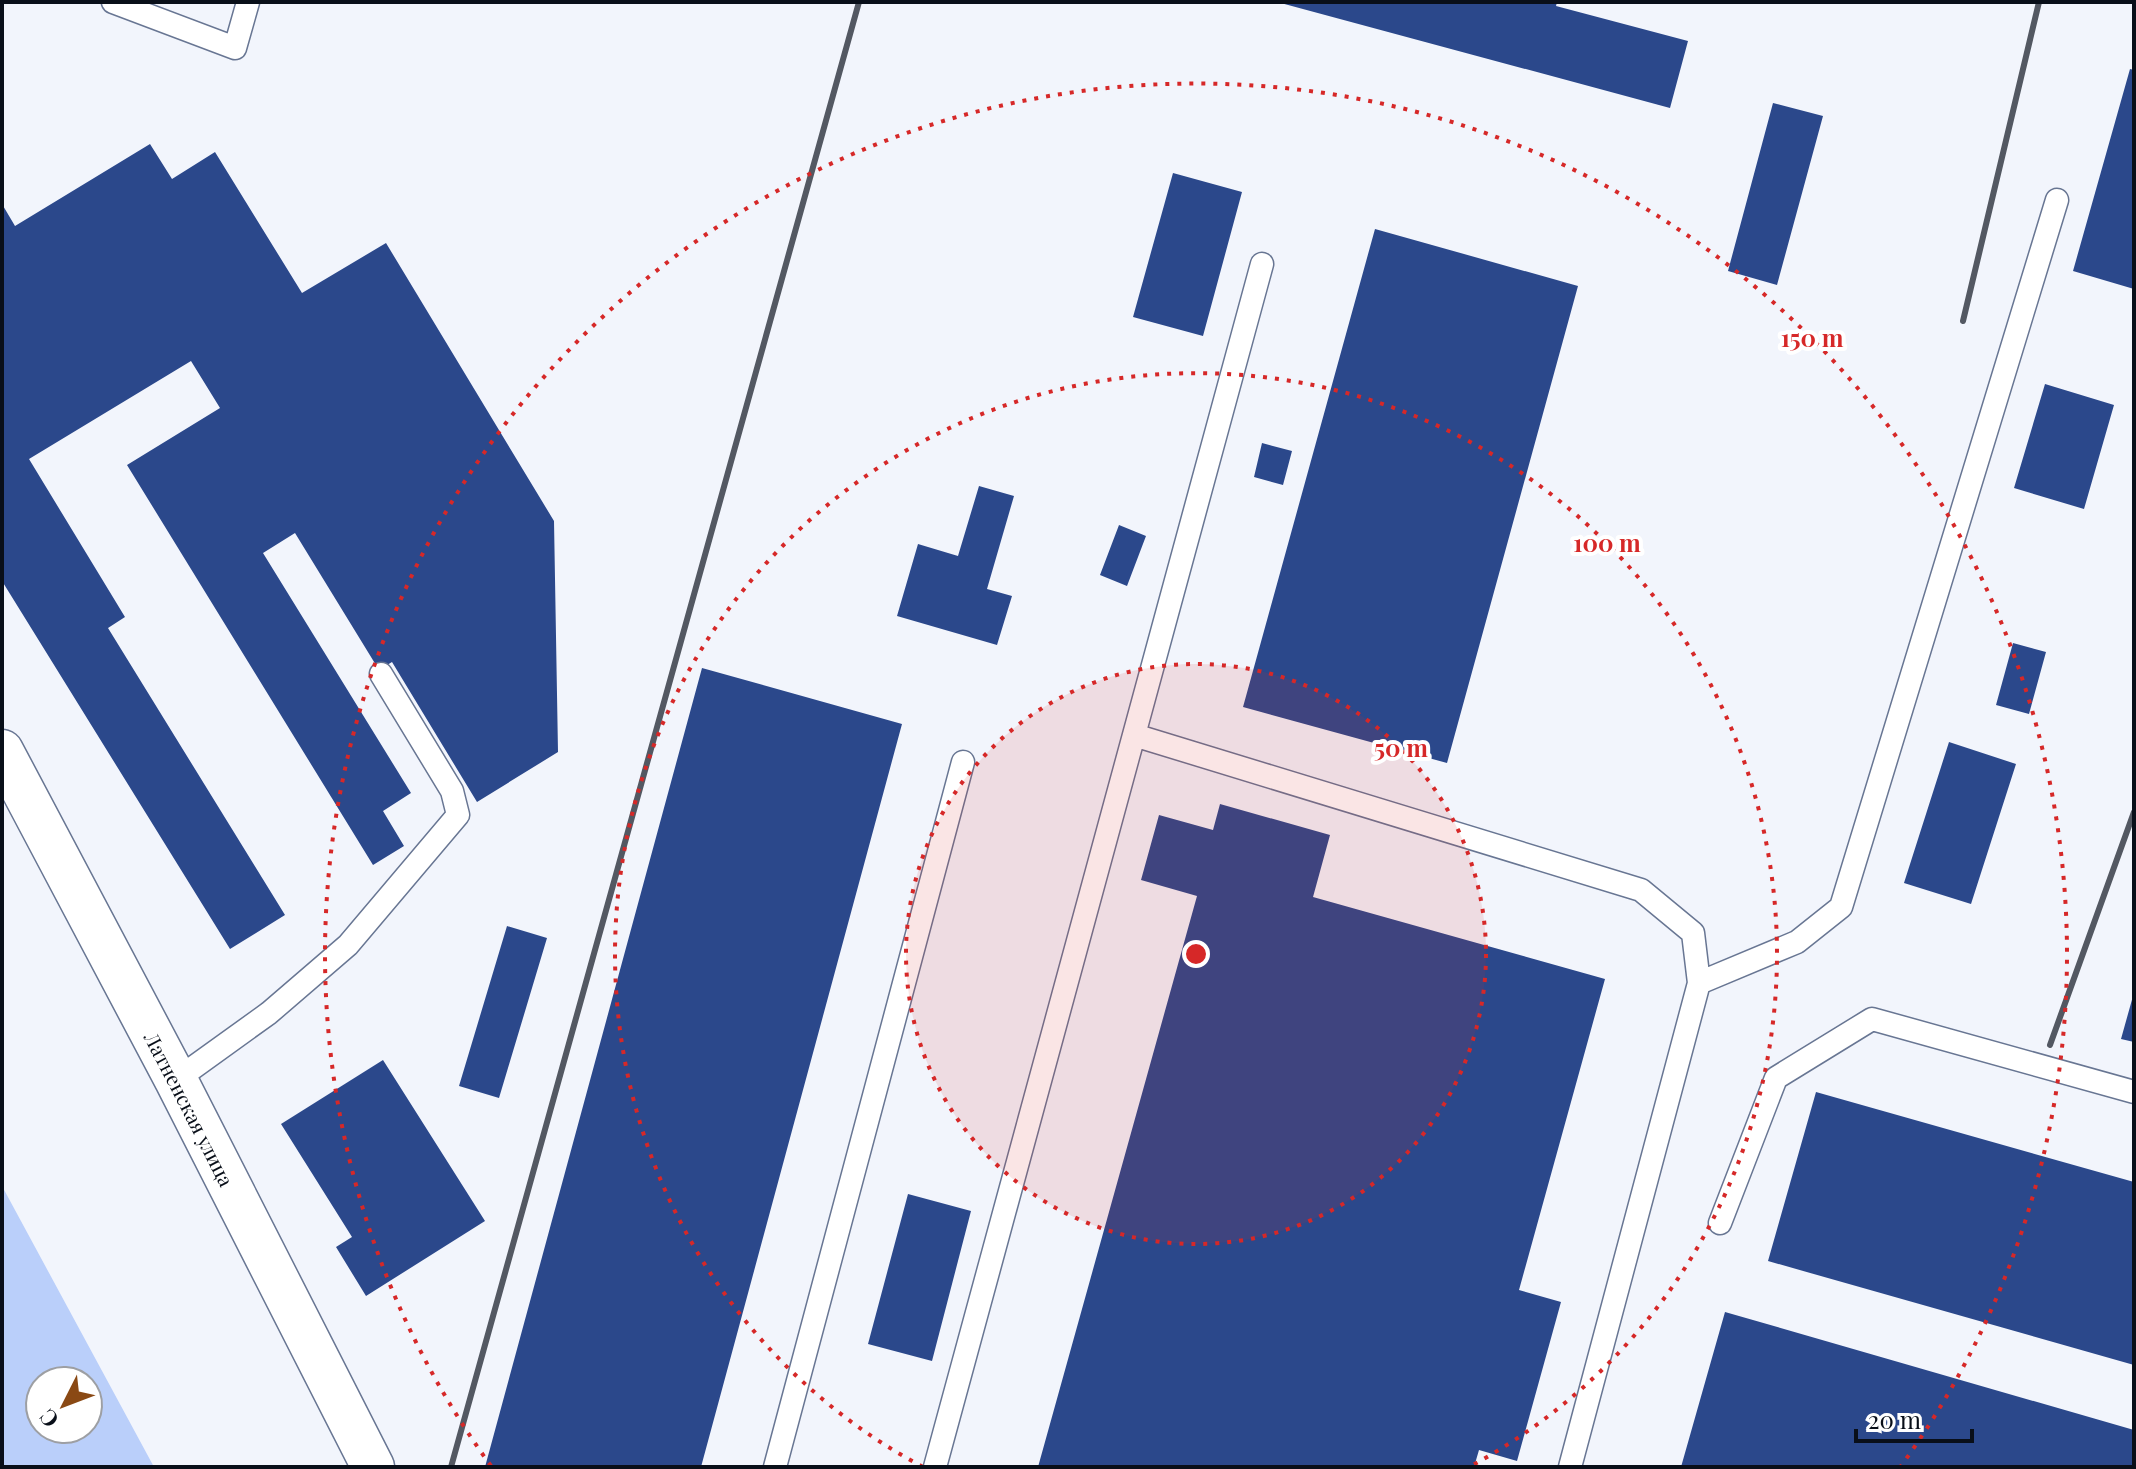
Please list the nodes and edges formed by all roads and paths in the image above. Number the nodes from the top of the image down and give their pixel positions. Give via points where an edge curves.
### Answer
1 (113, 2) edge
2 (248, 2) edge
3 (2057, 200) dead end
4 (1262, 264) dead end
5 (381, 674) dead end
6 (1134, 735) junction
7 (2, 751) edge
8 (963, 762) dead end
9 (1699, 983) junction
10 (176, 1080) junction
11 (2134, 1092) edge
12 (1720, 1223) dead end
13 (370, 1465) edge
14 (775, 1467) edge
15 (935, 1467) edge
16 (1570, 1467) edge

1 - 2 lane via 235,48
3 - 9 lane via 1841,907 1797,942
4 - 6 lane
5 - 10 lane via 452,791 458,815 348,945 269,1013
6 - 9 lane via 1641,890 1693,933
6 - 15 lane
7 - 10 street, Латненская улица
8 - 14 lane
9 - 16 lane
10 - 13 street, Латненская улица
11 - 12 lane via 1872,1019 1776,1078

